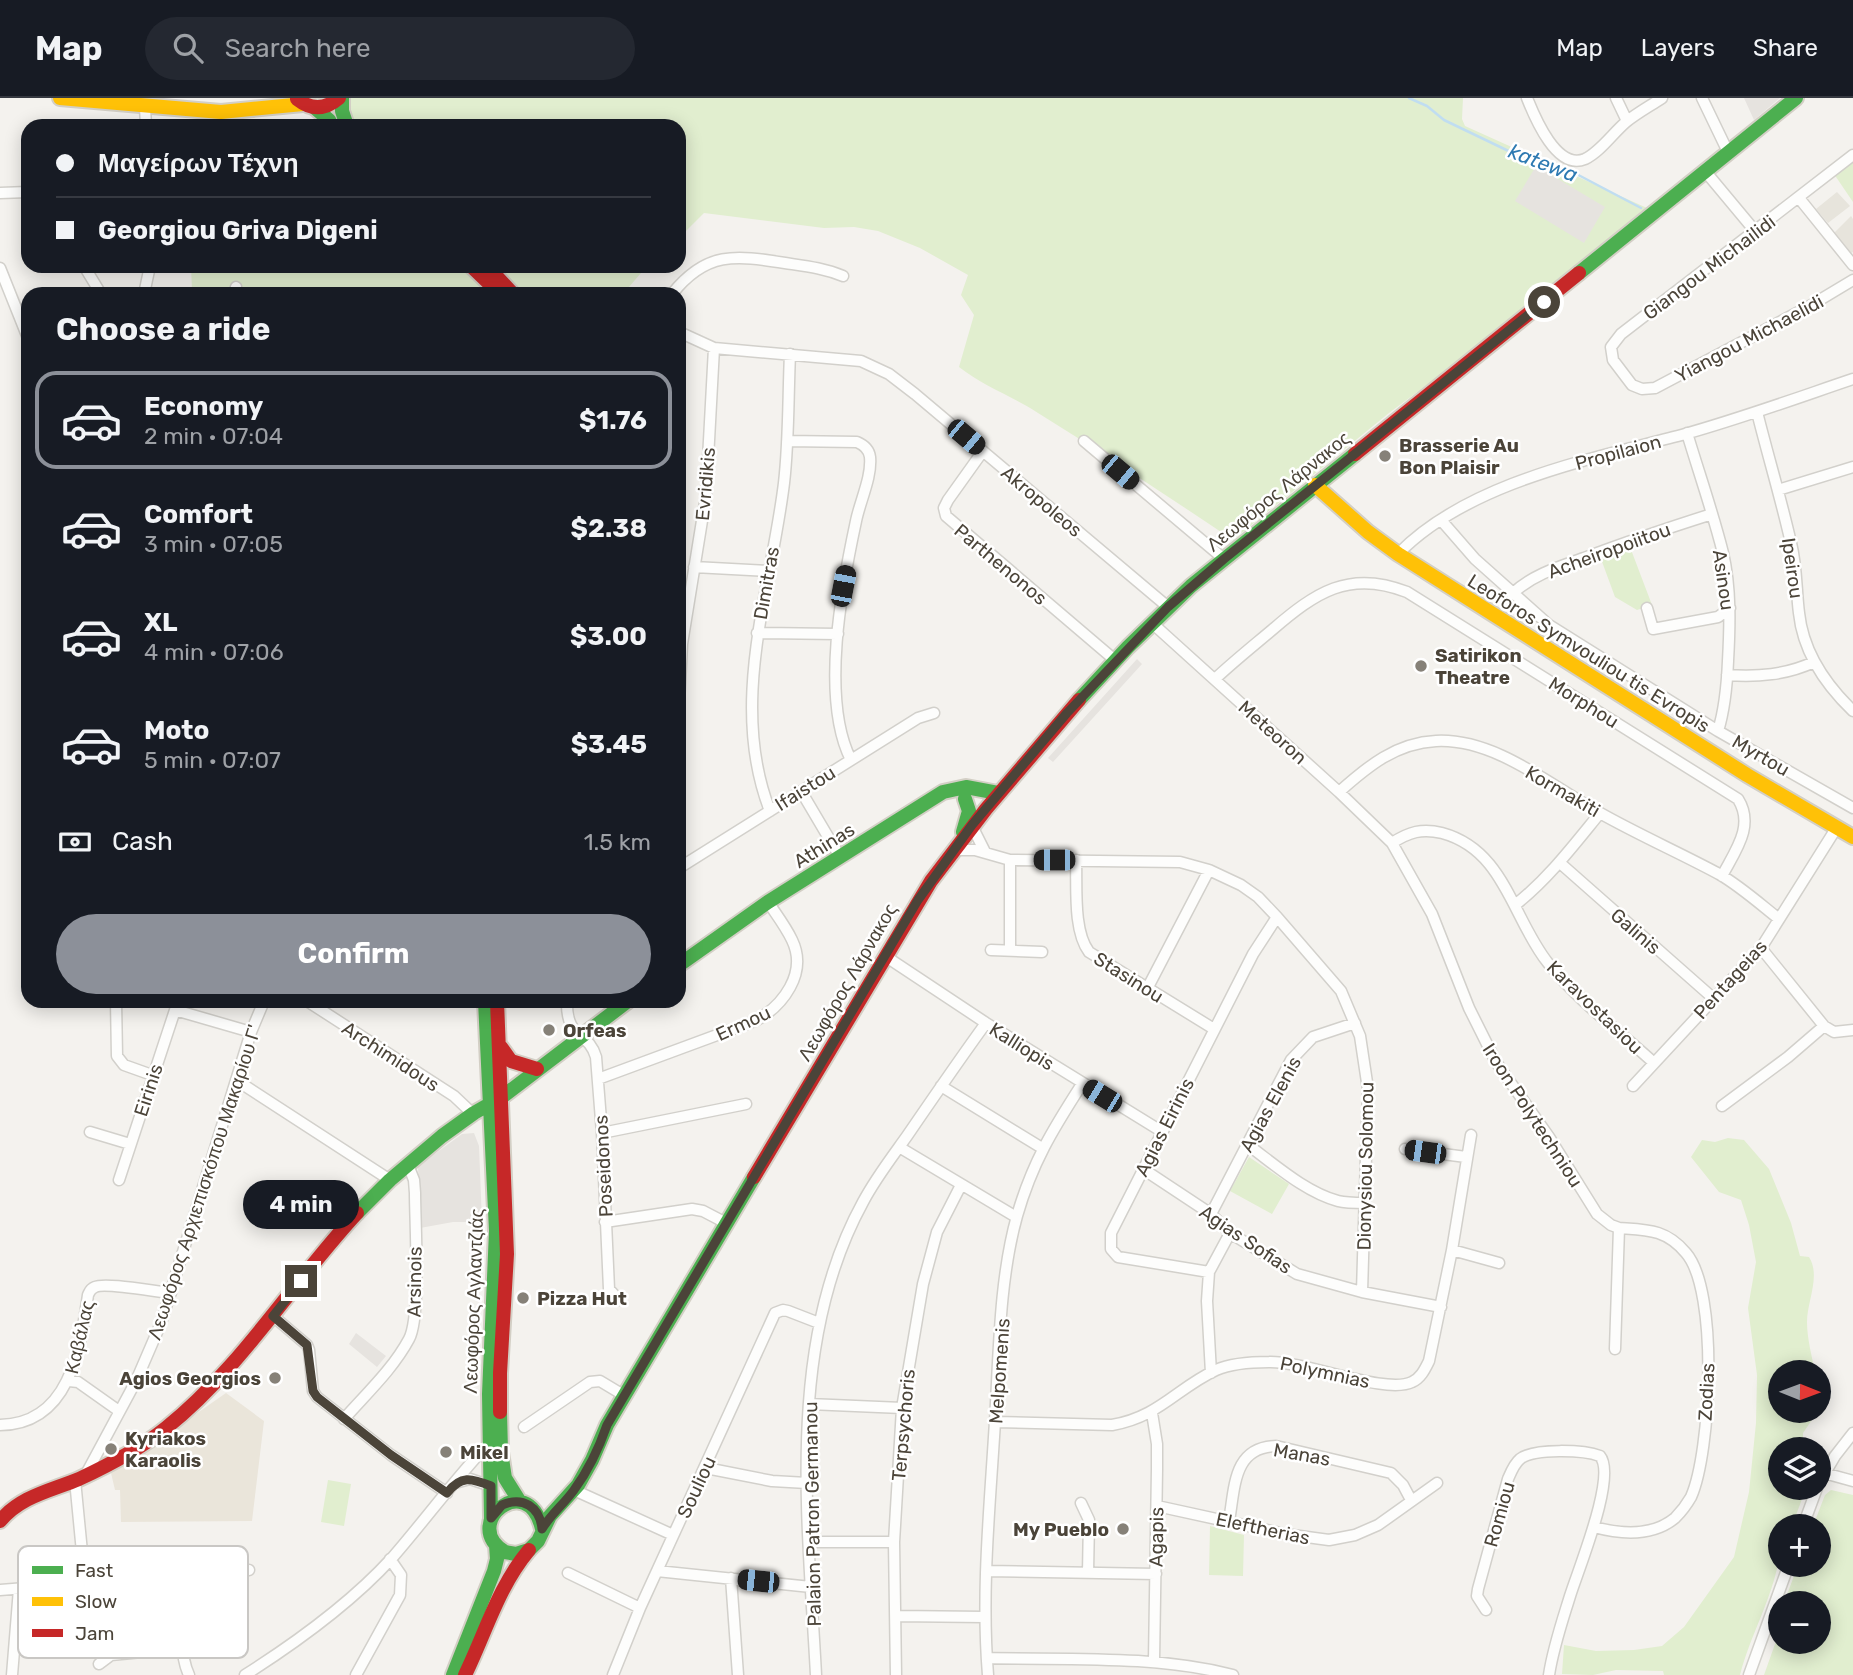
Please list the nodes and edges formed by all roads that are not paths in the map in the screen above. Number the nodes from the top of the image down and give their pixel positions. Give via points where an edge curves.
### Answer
1 (60, 98) edge
2 (68, 98) edge
3 (340, 98) edge
4 (1527, 98) edge
5 (1616, 98) edge
6 (1662, 98) edge
7 (1702, 98) edge
8 (1796, 98) edge
9 (305, 103) edge
10 (145, 107) junction
11 (146, 119) edge
12 (328, 119) edge
13 (345, 119) edge
14 (1627, 121) junction
15 (1728, 152) junction
16 (1853, 155) edge
17 (1705, 170) junction
18 (21, 192) edge
19 (0, 193) edge
20 (1799, 198) junction
21 (1755, 231) junction
22 (1853, 265) edge
23 (0, 268) edge
24 (478, 273) edge
25 (494, 273) edge
26 (843, 276) dead end
27 (1853, 281) edge
28 (493, 287) edge
29 (506, 287) edge
30 (679, 287) edge
31 (21, 320) edge
32 (686, 335) edge
33 (714, 348) junction
34 (790, 354) junction
35 (1853, 379) edge
36 (1642, 389) joint
37 (1757, 412) junction
38 (1687, 433) junction
39 (787, 441) junction
40 (1084, 441) dead end
41 (983, 451) junction
42 (1853, 467) edge
43 (1315, 485) junction
44 (1777, 490) junction
45 (1712, 514) junction
46 (1441, 520) junction
47 (1398, 554) junction
48 (1224, 559) junction
49 (694, 567) junction
50 (768, 571) junction
51 (1512, 594) junction
52 (1168, 607) junction
53 (1647, 608) dead end
54 (1730, 608) junction
55 (686, 614) edge
56 (1152, 623) junction
57 (757, 633) junction
58 (838, 634) junction
59 (1116, 661) junction
60 (1814, 662) junction
61 (1727, 675) junction
62 (1215, 679) junction
63 (1853, 711) edge
64 (934, 713) dead end
65 (1718, 731) junction
66 (851, 760) junction
67 (801, 791) junction
68 (1339, 792) junction
69 (998, 793) junction
70 (936, 798) junction
71 (965, 799) junction
72 (1853, 808) edge
73 (770, 811) junction
74 (984, 811) junction
75 (1600, 813) junction
76 (972, 825) junction
77 (1837, 827) junction
78 (1853, 837) edge
79 (1392, 843) junction
80 (957, 845) junction
81 (985, 852) junction
82 (840, 857) junction
83 (1010, 860) junction
84 (1076, 860) junction
85 (1560, 863) junction
86 (686, 864) edge
87 (1209, 870) junction
88 (1722, 876) junction
89 (768, 902) junction
90 (1515, 905) junction
91 (1278, 917) junction
92 (1779, 919) junction
93 (1761, 948) junction
94 (991, 950) dead end
95 (1010, 950) junction
96 (1042, 952) dead end
97 (885, 956) junction
98 (686, 960) edge
99 (1147, 989) junction
100 (1713, 998) junction
101 (116, 1008) edge
102 (176, 1008) edge
103 (185, 1008) edge
104 (261, 1008) edge
105 (318, 1008) edge
106 (486, 1008) edge
107 (497, 1008) edge
108 (568, 1008) edge
109 (618, 1008) edge
110 (986, 1023) junction
111 (1355, 1023) junction
112 (1824, 1026) junction
113 (1214, 1029) junction
114 (1853, 1030) edge
115 (251, 1032) junction
116 (579, 1036) junction
117 (499, 1039) junction
118 (1654, 1063) junction
119 (537, 1069) junction
120 (152, 1075) junction
121 (598, 1079) junction
122 (236, 1080) junction
123 (1082, 1084) junction
124 (941, 1086) junction
125 (1633, 1086) dead end
126 (495, 1101) junction
127 (746, 1104) dead end
128 (1722, 1106) dead end
129 (467, 1118) junction
130 (90, 1132) dead end
131 (1161, 1132) junction
132 (602, 1133) junction
133 (1471, 1135) dead end
134 (491, 1136) junction
135 (130, 1144) junction
136 (1248, 1145) junction
137 (899, 1147) junction
138 (1042, 1148) junction
139 (1405, 1149) dead end
140 (1466, 1157) junction
141 (408, 1165) junction
142 (1143, 1169) junction
143 (119, 1180) dead end
144 (390, 1180) junction
145 (961, 1185) junction
146 (1365, 1203) junction
147 (1211, 1214) junction
148 (1017, 1217) junction
149 (605, 1222) junction
150 (726, 1223) junction
151 (1619, 1228) junction
152 (1230, 1233) junction
153 (1452, 1250) junction
154 (1499, 1264) dead end
155 (1209, 1272) junction
156 (1362, 1292) junction
157 (171, 1293) junction
158 (619, 1300) dead end
159 (1441, 1307) junction
160 (273, 1316) junction
161 (818, 1323) junction
162 (1615, 1349) dead end
163 (1211, 1373) junction
164 (69, 1381) junction
165 (625, 1396) junction
166 (809, 1404) junction
167 (902, 1408) junction
168 (119, 1411) junction
169 (1152, 1413) junction
170 (344, 1419) junction
171 (995, 1422) junction
172 (0, 1425) edge
173 (607, 1425) junction
174 (524, 1427) dead end
175 (1853, 1433) edge
176 (489, 1443) junction
177 (1831, 1463) edge
178 (706, 1468) junction
179 (1831, 1475) edge
180 (80, 1477) junction
181 (1853, 1481) edge
182 (455, 1483) junction
183 (807, 1483) junction
184 (1437, 1483) dead end
185 (491, 1486) junction
186 (574, 1490) junction
187 (447, 1493) junction
188 (1411, 1500) junction
189 (525, 1503) junction
190 (1081, 1503) dead end
191 (1157, 1506) junction
192 (1, 1518) edge
193 (491, 1518) junction
194 (1229, 1521) junction
195 (1594, 1527) junction
196 (542, 1529) junction
197 (673, 1535) junction
198 (810, 1542) junction
199 (894, 1542) junction
200 (496, 1545) junction
201 (83, 1546) edge
202 (529, 1550) junction
203 (390, 1559) junction
204 (657, 1571) junction
205 (986, 1571) junction
206 (568, 1573) dead end
207 (1088, 1573) junction
208 (1156, 1574) junction
209 (1784, 1577) edge
210 (731, 1578) junction
211 (811, 1587) junction
212 (18, 1589) edge
213 (0, 1590) edge
214 (18, 1601) edge
215 (640, 1608) junction
216 (1486, 1610) dead end
217 (896, 1616) junction
218 (984, 1617) junction
219 (107, 1658) edge
220 (987, 1658) junction
221 (1154, 1661) junction
222 (99, 1664) dead end
223 (262, 1670) edge
224 (12, 1675) edge
225 (245, 1675) edge
226 (356, 1675) edge
227 (453, 1675) edge
228 (465, 1675) edge
229 (612, 1675) edge
230 (738, 1675) edge
231 (816, 1675) edge
232 (896, 1675) edge
233 (988, 1675) edge
234 (1233, 1675) edge
235 (1549, 1675) edge
236 (1749, 1675) edge

1 - 2 main road
2 - 10 main road
3 - 9 main road via 329,106
3 - 13 main road
4 - 14 street via 1552,145 1570,160 1587,159
5 - 14 street
6 - 14 street
7 - 15 street
8 - 15 main road, Λεωφόρος Λάρνακος
9 - 10 main road via 221,112
9 - 12 main road
10 - 11 street
15 - 17 main road, Λεωφόρος Λάρνακος
16 - 20 street, Giangou Michailidi
17 - 21 street
17 - 43 main road, Λεωφόρος Λάρνακος
18 - 19 street
20 - 21 street, Giangou Michailidi
20 - 22 street
21 - 36 street, Giangou Michailidi via 1613,343 1613,360 1627,380
23 - 31 street
24 - 28 main road
25 - 29 main road
26 - 30 street via 734,257 708,263
27 - 36 street, Yiangou Michaelidi via 1661,385
32 - 33 street, Akropoleos
33 - 34 street, Akropoleos
33 - 49 street, Evridikis via 706,496
34 - 39 street, Dimitras
34 - 41 street, Akropoleos via 852,359 881,369
35 - 37 street, Propilaion
37 - 38 street, Propilaion
37 - 44 street, Ipeirou
38 - 45 street, Asinou
38 - 46 street, Propilaion via 1553,470 1470,503
39 - 50 street, Dimitras
39 - 58 street via 857,442 870,454 840,602
40 - 48 street
41 - 52 street, Akropoleos
41 - 59 street, Parthenonos via 948,500 946,516
42 - 44 street
43 - 47 main road, Leoforos Symvouliou tis Evropis
43 - 48 main road, Λεωφόρος Λάρνακος
44 - 60 street, Ipeirou via 1794,557 1800,623
45 - 51 street, Acheiropoiitou via 1548,571
45 - 54 street, Asinou
46 - 47 street, Propilaion
46 - 51 street, Myrtou
47 - 77 main road, Leoforos Symvouliou tis Evropis
48 - 52 main road, Λεωφόρος Λάρνακος
49 - 50 street
49 - 55 street, Evridikis
50 - 57 street, Dimitras
51 - 65 street, Myrtou via 1549,625
52 - 56 main road, Λεωφόρος Λάρνακος
53 - 54 street via 1653,629 1718,617
54 - 61 street, Asinou
56 - 59 main road, Λεωφόρος Λάρνακος
56 - 62 street, Meteoron
57 - 58 street
57 - 73 street, Dimitras via 755,749 760,785
58 - 66 street via 837,707 841,738
59 - 69 main road, Λεωφόρος Λάρνακος
60 - 61 street via 1780,673
60 - 63 street, Ipeirou
61 - 65 street, Asinou
62 - 68 street, Meteoron
62 - 88 street, Morphou via 1301,606 1329,589 1384,583 1407,592 1738,799 1745,813 1745,830
64 - 66 street, Ifaistou via 918,718
65 - 72 street, Myrtou
66 - 67 street, Ifaistou
67 - 73 street, Ifaistou
67 - 82 street
68 - 75 street, Kormakiti via 1396,750 1452,741 1500,755
68 - 79 street, Meteoron
69 - 70 main road, Athinas via 959,786
69 - 74 main road, Λεωφόρος Λάρνακος
70 - 71 main road via 951,795
70 - 82 main road, Athinas
71 - 74 main road
71 - 80 main road via 969,811
73 - 86 street, Ifaistou
74 - 76 main road, Λεωφόρος Λάρνακος
75 - 85 street
75 - 88 street, Kormakiti
76 - 80 main road, Λεωφόρος Λάρνακος
76 - 81 street
77 - 78 main road, Leoforos Symvouliou tis Evropis
77 - 92 street, Pentageias
79 - 90 street, Karavostasiou via 1411,832 1428,830 1464,842 1482,854
79 - 151 street, Iroon Polytechniou via 1432,914 1496,1062 1597,1214
80 - 81 street, Dionysiou Solomou
80 - 97 main road, Λεωφόρος Λάρνακος via 932,877
81 - 83 street, Dionysiou Solomou
82 - 89 main road, Athinas
83 - 84 street, Dionysiou Solomou
83 - 95 street
84 - 87 street, Dionysiou Solomou via 1161,860
84 - 99 street, Stasinou via 1084,946
85 - 90 street
85 - 100 street, Galinis
87 - 91 street, Dionysiou Solomou via 1241,885
87 - 99 street
88 - 92 street, Kormakiti
89 - 98 main road, Athinas
89 - 121 street, Ermou via 792,939 797,960 790,989 777,1007 755,1021
90 - 118 street, Karavostasiou via 1548,964
91 - 111 street, Dionysiou Solomou via 1341,991
91 - 113 street, Agias Eirinis
92 - 93 street, Pentageias
93 - 100 street, Pentageias
93 - 112 street
94 - 95 street
95 - 96 street
97 - 110 street, Kalliopis
97 - 150 main road, Λεωφόρος Λάρνακος
99 - 113 street, Stasinou
100 - 118 street, Pentageias
101 - 120 street via 117,1056 124,1065
102 - 120 street, Eirinis
103 - 115 street
104 - 115 street, Λεωφόρος Αρχιεπισκόπου Μακαρίου Γ'
105 - 129 street, Archimidous via 454,1096
106 - 126 main road, Λεωφόρος Αγλαντζιάς
107 - 117 main road, Λεωφόρος Αγλαντζιάς
108 - 116 street, Poseidonos via 569,1024
109 - 116 main road
110 - 123 street, Kalliopis
110 - 124 street, Palaion Patron Germanou
111 - 136 street, Agias Elenis via 1313,1037 1298,1051
111 - 146 street, Dionysiou Solomou via 1368,1081
112 - 114 street via 1840,1033
112 - 128 street
113 - 131 street, Agias Eirinis
115 - 122 street, Λεωφόρος Αρχιεπισκόπου Μακαρίου Γ'
116 - 119 main road
116 - 121 street, Poseidonos via 594,1051
117 - 119 main road via 506,1058
117 - 126 main road, Λεωφόρος Αγλαντζιάς
118 - 125 street, Pentageias
119 - 126 main road
120 - 135 street, Eirinis
121 - 132 street, Poseidonos
122 - 144 street
122 - 157 street, Λεωφόρος Αρχιεπισκόπου Μακαρίου Γ'
123 - 131 street, Kalliopis
123 - 138 street, Melpomenis
124 - 137 street, Palaion Patron Germanou
124 - 138 street
126 - 129 main road
126 - 134 main road, Λεωφόρος Αγλαντζιάς
126 - 189 main road, Λεωφόρος Αγλαντζιάς via 507,1254 501,1452 505,1478
127 - 132 street
129 - 134 main road via 482,1124
129 - 141 main road
130 - 135 street
131 - 142 street, Agias Eirinis
132 - 149 street, Poseidonos
133 - 140 street, Polymnias
134 - 176 main road, Λεωφόρος Αγλαντζιάς via 496,1231
135 - 143 street, Eirinis
136 - 146 street via 1325,1196
136 - 147 street, Agias Elenis
137 - 145 street
137 - 161 street, Palaion Patron Germanou via 862,1202
138 - 148 street, Melpomenis
139 - 140 street
140 - 153 street, Polymnias
141 - 144 main road
141 - 170 street, Arsinois via 415,1194 412,1331 393,1364
142 - 147 street, Agias Sofias
142 - 155 street, Agias Eirinis via 1111,1233 1114,1254
144 - 160 main road via 343,1228
145 - 148 street
145 - 167 street, Terpsychoris via 937,1233 923,1284
146 - 156 street, Dionysiou Solomou
147 - 152 street, Agias Sofias
148 - 171 street, Melpomenis via 1006,1276
149 - 150 street via 696,1209
149 - 158 street, Poseidonos via 609,1289
150 - 165 main road, Λεωφόρος Λάρνακος
151 - 162 street
151 - 195 street, Zodias via 1645,1228 1663,1235 1685,1252 1695,1267 1706,1323 1707,1399 1695,1483 1676,1517 1657,1528 1635,1532
152 - 155 street
152 - 156 street, Agias Sofias via 1297,1274
153 - 154 street
153 - 159 street, Polymnias
155 - 163 street
156 - 159 street, Agias Sofias
157 - 164 street, Καβάλας via 100,1285 91,1289
157 - 168 street, Λεωφόρος Αρχιεπισκόπου Μακαρίου Γ' via 149,1353
159 - 163 street, Polymnias via 1429,1361 1423,1373 1405,1385 1271,1361
160 - 170 street via 307,1345 313,1391
160 - 180 main road via 212,1387 166,1429
161 - 166 street, Palaion Patron Germanou
161 - 178 street, Souliou via 788,1311 778,1311 771,1319
163 - 169 street, Polymnias
164 - 168 street via 78,1382
164 - 172 street, Καβάλας via 37,1415
165 - 173 main road, Λεωφόρος Λάρνακος
165 - 174 street via 600,1381 590,1382
166 - 167 street
166 - 183 street, Palaion Patron Germanou
167 - 199 street, Terpsychoris
168 - 180 street, Λεωφόρος Αρχιεπισκόπου Μακαρίου Γ'
169 - 171 street, Polymnias via 1112,1425
169 - 191 street, Agapis
170 - 187 street
171 - 205 street, Melpomenis
173 - 186 main road, Λεωφόρος Λάρνακος
173 - 189 main road, Λεωφόρος Λάρνακος via 563,1489 551,1500
175 - 177 street
176 - 182 street
176 - 185 main road, Λεωφόρος Αγλαντζιάς
178 - 183 street
178 - 197 street, Souliou
179 - 181 street
180 - 192 main road via 30,1497
180 - 201 street
182 - 185 street via 470,1479
182 - 187 street
183 - 198 street, Palaion Patron Germanou
184 - 188 street, Eleftherias
185 - 193 main road, Λεωφόρος Αγλαντζιάς
186 - 196 main road, Λεωφόρος Λάρνακος
186 - 197 street
187 - 203 street
188 - 194 street, Eleftherias via 1366,1532 1329,1541
188 - 194 street, Manas via 1396,1477 1381,1470 1267,1446 1250,1453 1241,1465
189 - 193 main road, Λεωφόρος Λάρνακος via 502,1505
189 - 196 main road via 539,1515
190 - 207 street via 1089,1520
191 - 194 street, Eleftherias
191 - 208 street, Agapis
193 - 200 main road
195 - 216 street, Romiou via 1604,1474 1602,1458 1592,1453 1550,1452 1517,1462 1508,1479 1478,1589
195 - 235 street via 1562,1620
196 - 202 main road, Λεωφόρος Λάρνακος
197 - 204 street, Souliou
198 - 199 street
198 - 211 street, Palaion Patron Germanou
199 - 217 street, Terpsychoris
200 - 202 main road via 514,1554
200 - 227 main road via 494,1571
202 - 228 main road, Λεωφόρος Λάρνακος via 503,1585
203 - 223 street
203 - 226 street via 401,1575 401,1590
204 - 210 street
204 - 215 street, Souliou
205 - 207 street
205 - 218 street, Melpomenis
206 - 215 street
207 - 208 street
208 - 221 street, Agapis
209 - 236 street
210 - 211 street
210 - 230 street
211 - 231 street, Palaion Patron Germanou
212 - 213 street
214 - 224 street
215 - 229 street, Souliou
217 - 218 street
217 - 232 street, Terpsychoris
218 - 220 street, Melpomenis
219 - 222 street
220 - 221 street
220 - 233 street, Melpomenis
221 - 234 street
223 - 225 street

